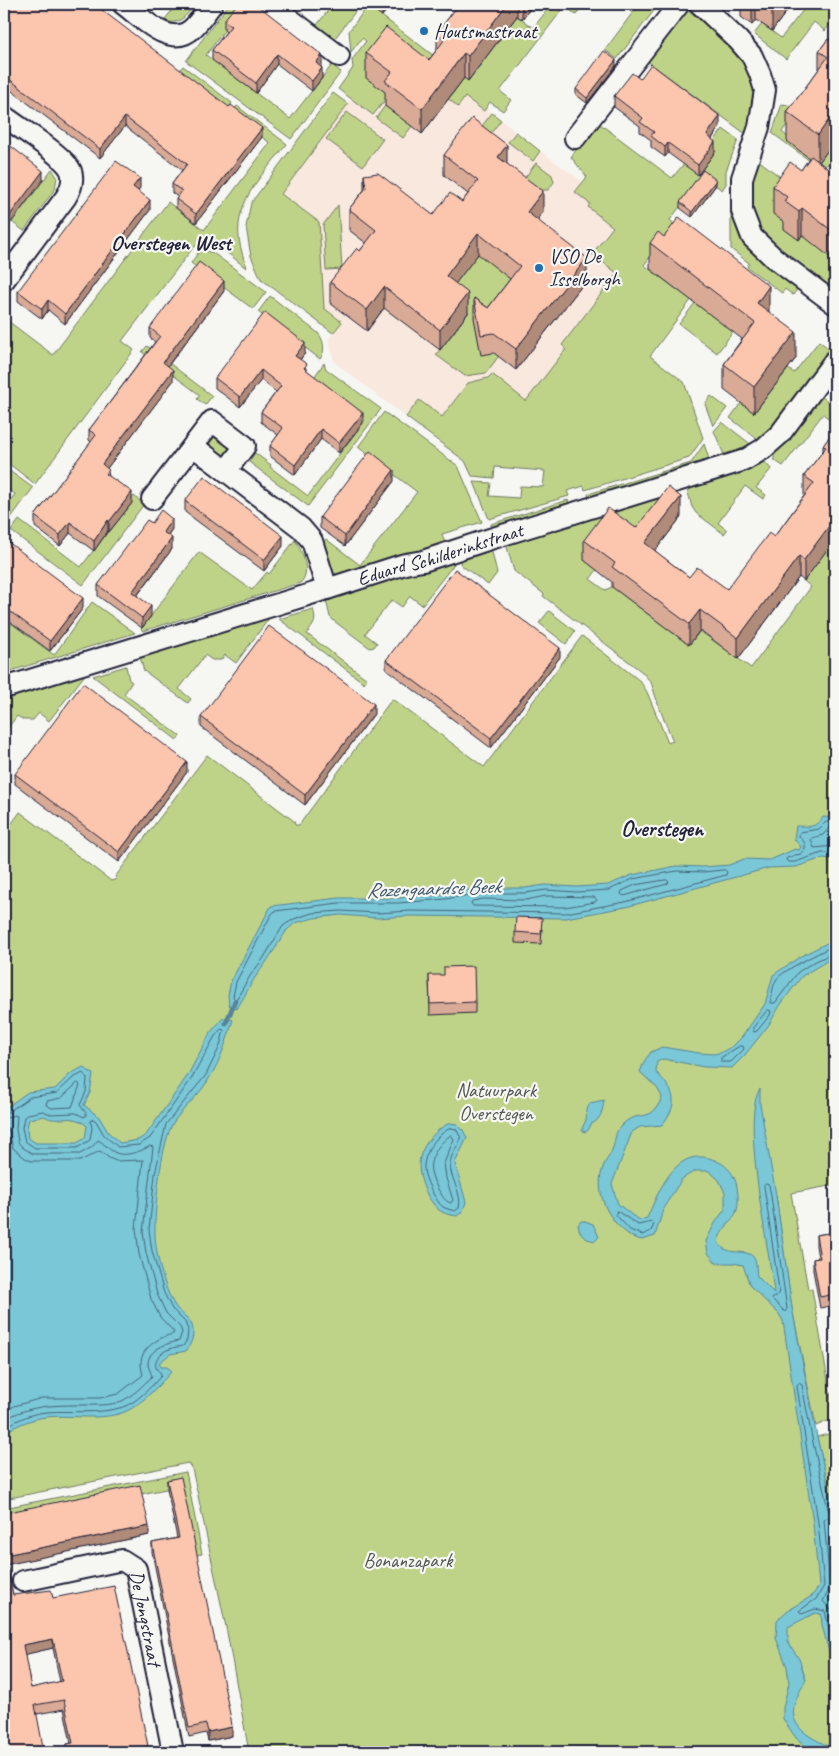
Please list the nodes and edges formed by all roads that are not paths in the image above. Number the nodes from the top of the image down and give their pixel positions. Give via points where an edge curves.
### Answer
1 (123, 4) edge
2 (212, 4) edge
3 (270, 4) edge
4 (679, 4) edge
5 (700, 4) edge
6 (339, 56) dead end
7 (4, 116) edge
8 (575, 138) dead end
9 (4, 280) edge
10 (835, 304) edge
11 (835, 360) edge
12 (193, 446) junction
13 (226, 471) junction
14 (152, 499) dead end
15 (327, 589) junction
16 (4, 688) edge
17 (23, 1581) dead end
18 (173, 1752) edge

1 - 2 street via 173,36 188,33
3 - 6 street
4 - 8 street
5 - 10 street via 752,56 765,90 759,128 742,178 742,211 752,237 774,258
7 - 9 street via 62,160 72,173 66,197
11 - 15 street, Eduard Schilderinkstraat via 780,434 745,460
12 - 13 street
12 - 13 street via 212,421 245,446
12 - 14 street
13 - 15 street via 301,528 312,541
15 - 16 street, Eduard Schilderinkstraat
17 - 18 street, De Jongstraat via 122,1560 136,1569

